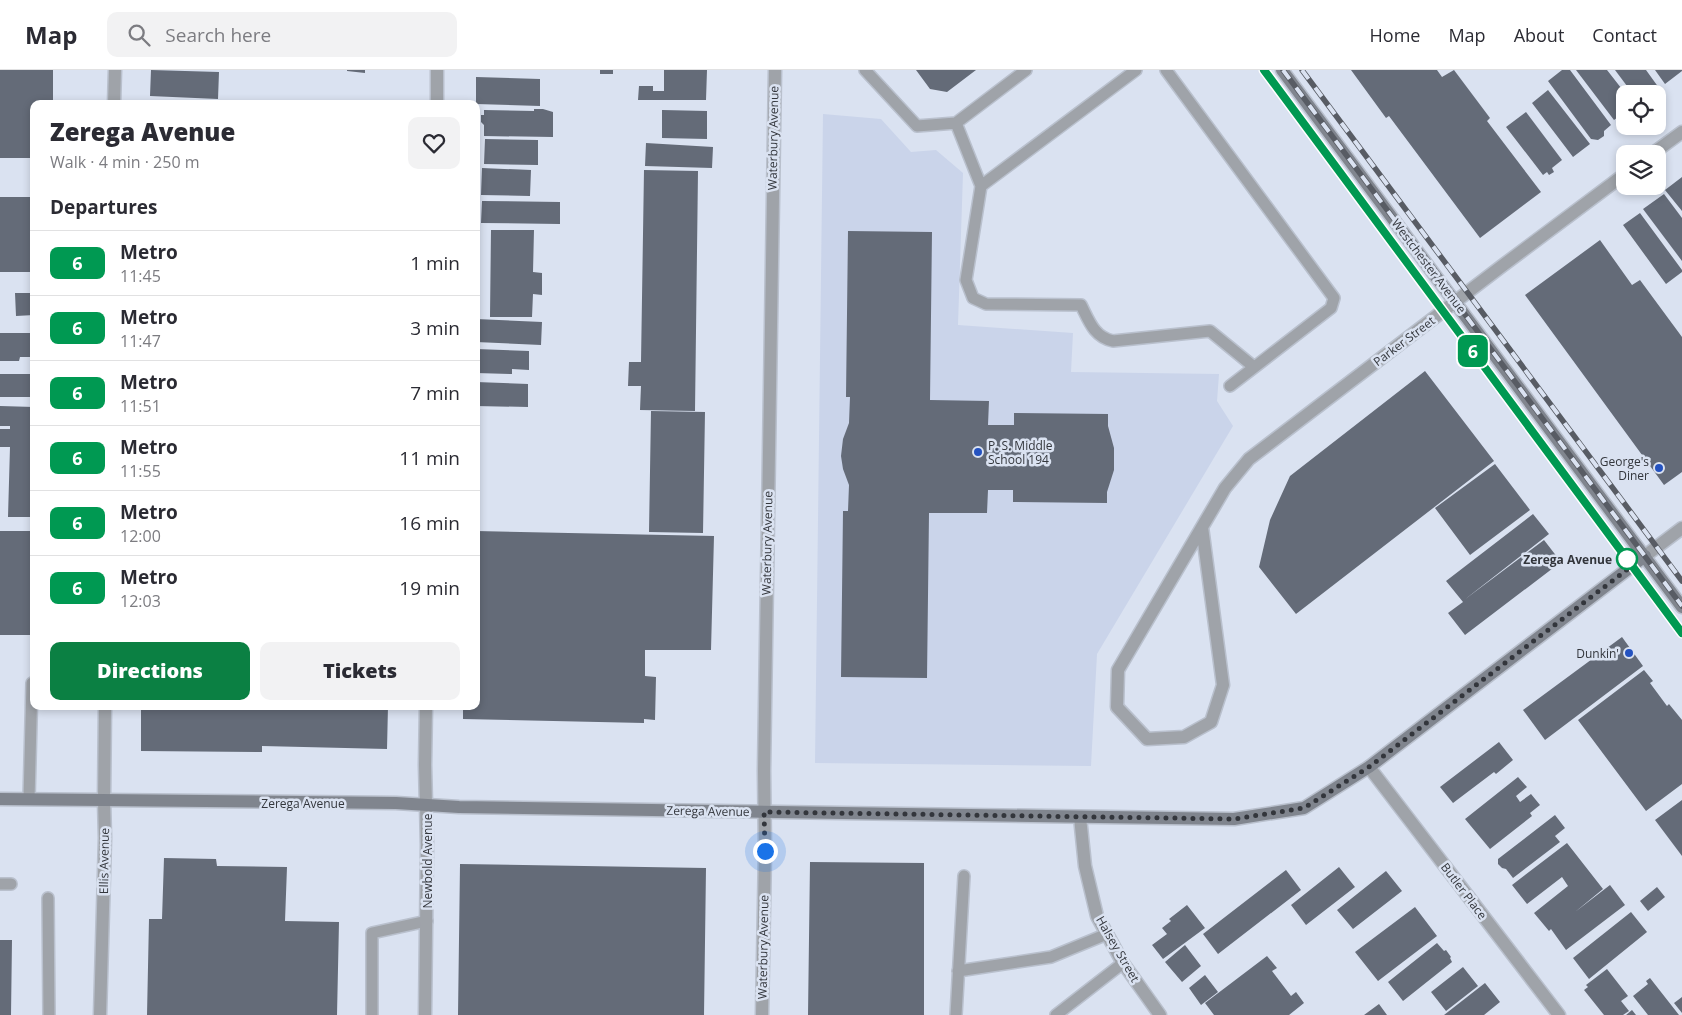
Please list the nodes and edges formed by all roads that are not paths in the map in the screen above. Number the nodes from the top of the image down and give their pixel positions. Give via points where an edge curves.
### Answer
1 (115, 70) edge
2 (437, 70) edge
3 (775, 70) edge
4 (865, 70) edge
5 (1026, 70) edge
6 (1136, 70) edge
7 (1166, 70) edge
8 (1282, 70) edge
9 (114, 100) edge
10 (437, 100) edge
11 (956, 122) junction
12 (1682, 132) edge
13 (1664, 145) edge
14 (1616, 181) edge
15 (981, 186) junction
16 (1456, 301) junction
17 (1254, 367) junction
18 (1230, 386) dead end
19 (1202, 527) junction
20 (1682, 528) edge
21 (1645, 556) junction
22 (1682, 607) edge
23 (31, 710) edge
24 (105, 710) edge
25 (426, 710) edge
26 (1369, 767) junction
27 (0, 799) edge
28 (29, 800) junction
29 (104, 801) junction
30 (426, 805) junction
31 (764, 812) junction
32 (1080, 817) junction
33 (964, 876) dead end
34 (48, 898) dead end
35 (427, 920) junction
36 (1107, 934) junction
37 (1123, 963) junction
38 (958, 971) junction
39 (49, 1015) edge
40 (100, 1015) edge
41 (372, 1015) edge
42 (425, 1015) edge
43 (762, 1015) edge
44 (956, 1015) edge
45 (1056, 1015) edge
46 (1160, 1015) edge
47 (1559, 1015) edge

1 - 9 street
2 - 10 street
3 - 31 street, Waterbury Avenue
4 - 11 lane via 917,126
5 - 11 lane
6 - 15 lane
7 - 17 lane via 1334,298 1331,308
8 - 16 main road, Westchester Avenue
11 - 15 lane
12 - 13 street
14 - 16 street, Parker Street
15 - 17 lane via 966,280 973,298 986,304 1081,305 1095,332 1103,339 1113,341 1210,331
16 - 19 street, Parker Street via 1249,459 1225,488
16 - 21 main road, Westchester Avenue
17 - 18 lane
19 - 19 street, Parker Street via 1118,670 1117,707 1147,739 1184,736 1211,722 1223,685
20 - 21 street, Zerega Avenue
21 - 22 main road, Westchester Avenue
21 - 26 main road, Zerega Avenue
23 - 28 lane
24 - 29 street, Ellis Avenue
25 - 30 street, Newbold Avenue
26 - 32 main road, Zerega Avenue via 1304,808 1234,819
26 - 47 street, Butler Place
27 - 28 main road, Zerega Avenue
28 - 29 main road, Zerega Avenue
29 - 30 main road, Zerega Avenue
29 - 40 street, Ellis Avenue
30 - 31 main road, Zerega Avenue
30 - 35 street, Newbold Avenue
31 - 32 main road, Zerega Avenue
31 - 43 street, Waterbury Avenue
32 - 36 street, Halsey Street via 1085,866 1097,916
33 - 38 lane
34 - 39 lane
35 - 41 lane via 372,933
35 - 42 street, Newbold Avenue
36 - 37 street, Halsey Street
36 - 38 lane via 1050,957
37 - 45 lane
37 - 46 street, Halsey Street
38 - 44 lane

